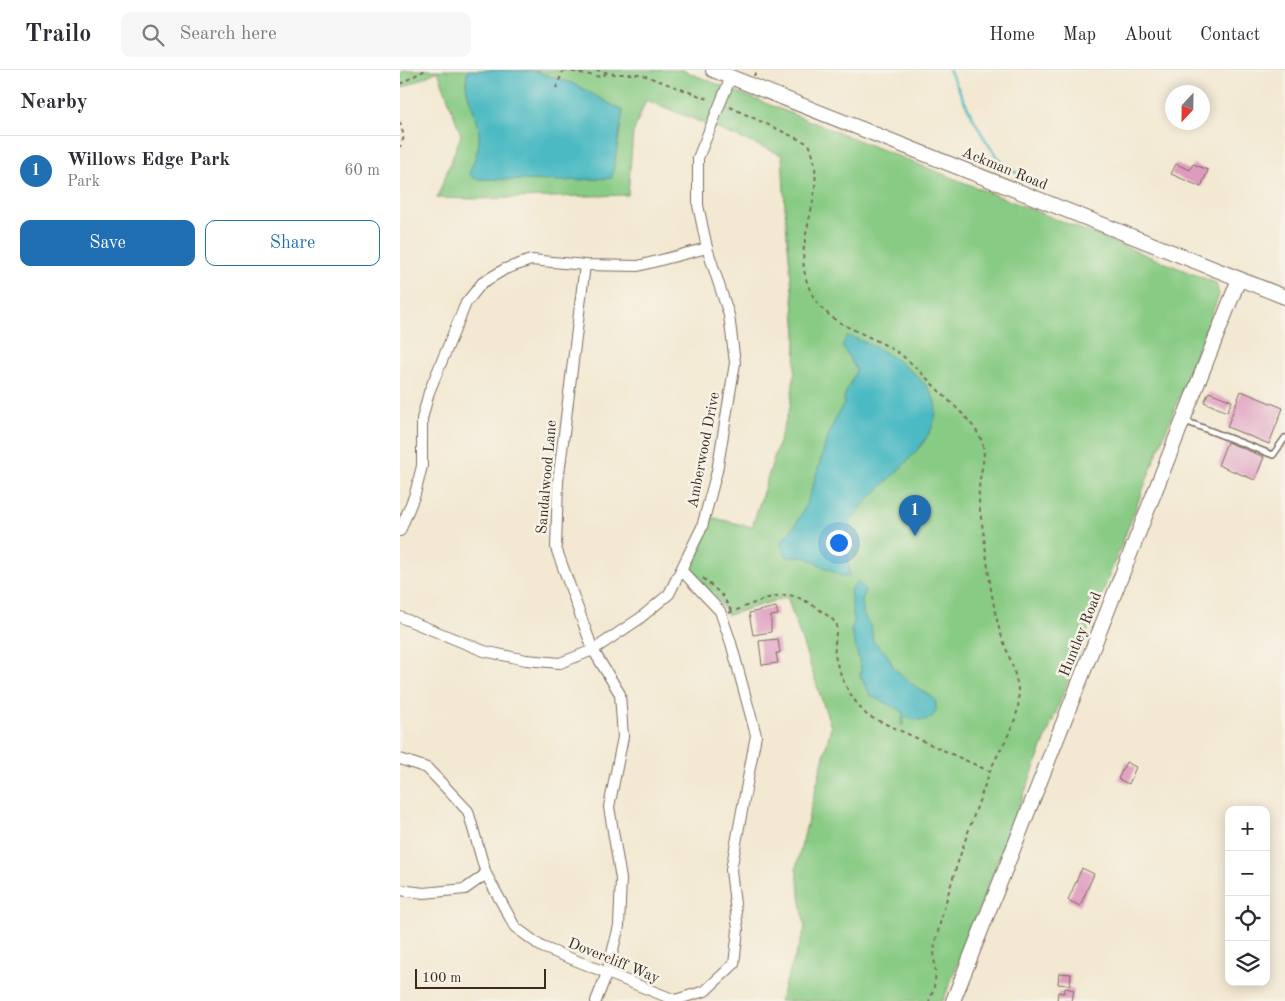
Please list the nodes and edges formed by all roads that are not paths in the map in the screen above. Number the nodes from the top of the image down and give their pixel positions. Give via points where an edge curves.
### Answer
1 (713, 70) edge
2 (731, 77) junction
3 (707, 248) junction
4 (585, 266) junction
5 (1238, 279) junction
6 (1285, 298) edge
7 (1182, 420) junction
8 (1285, 438) edge
9 (400, 531) edge
10 (682, 571) junction
11 (400, 617) edge
12 (592, 650) junction
13 (400, 759) edge
14 (486, 874) junction
15 (400, 890) edge
16 (607, 973) junction
17 (596, 1001) edge
18 (953, 1001) edge

1 - 2 street, Ackman Road
2 - 3 street, Amberwood Drive via 698,158 698,205
2 - 5 street, Ackman Road
3 - 4 street via 638,266
3 - 10 street, Amberwood Drive via 729,316 735,363 718,471 702,527
4 - 9 street via 531,260 482,283 466,303 429,392 422,419 422,466
4 - 12 street, Sandalwood Lane via 558,482 556,548
5 - 6 street, Ackman Road
5 - 7 street, Huntley Road
7 - 8 lane via 1273,455
7 - 18 street, Huntley Road
10 - 12 street, Amberwood Drive via 669,594 639,619
10 - 16 street, Dovercliff Way via 721,615 756,735 731,870 738,930 734,964 704,991 674,1000
11 - 12 street, Amberwood Drive via 484,651 526,660 560,663
12 - 16 street, Sandalwood Lane via 620,694 623,737 609,807 620,879 619,926
13 - 14 street, Dovercliff Way via 427,768 468,811
14 - 15 street via 465,889
14 - 16 street, Dovercliff Way via 515,927 542,946
16 - 17 street, Sandalwood Lane

